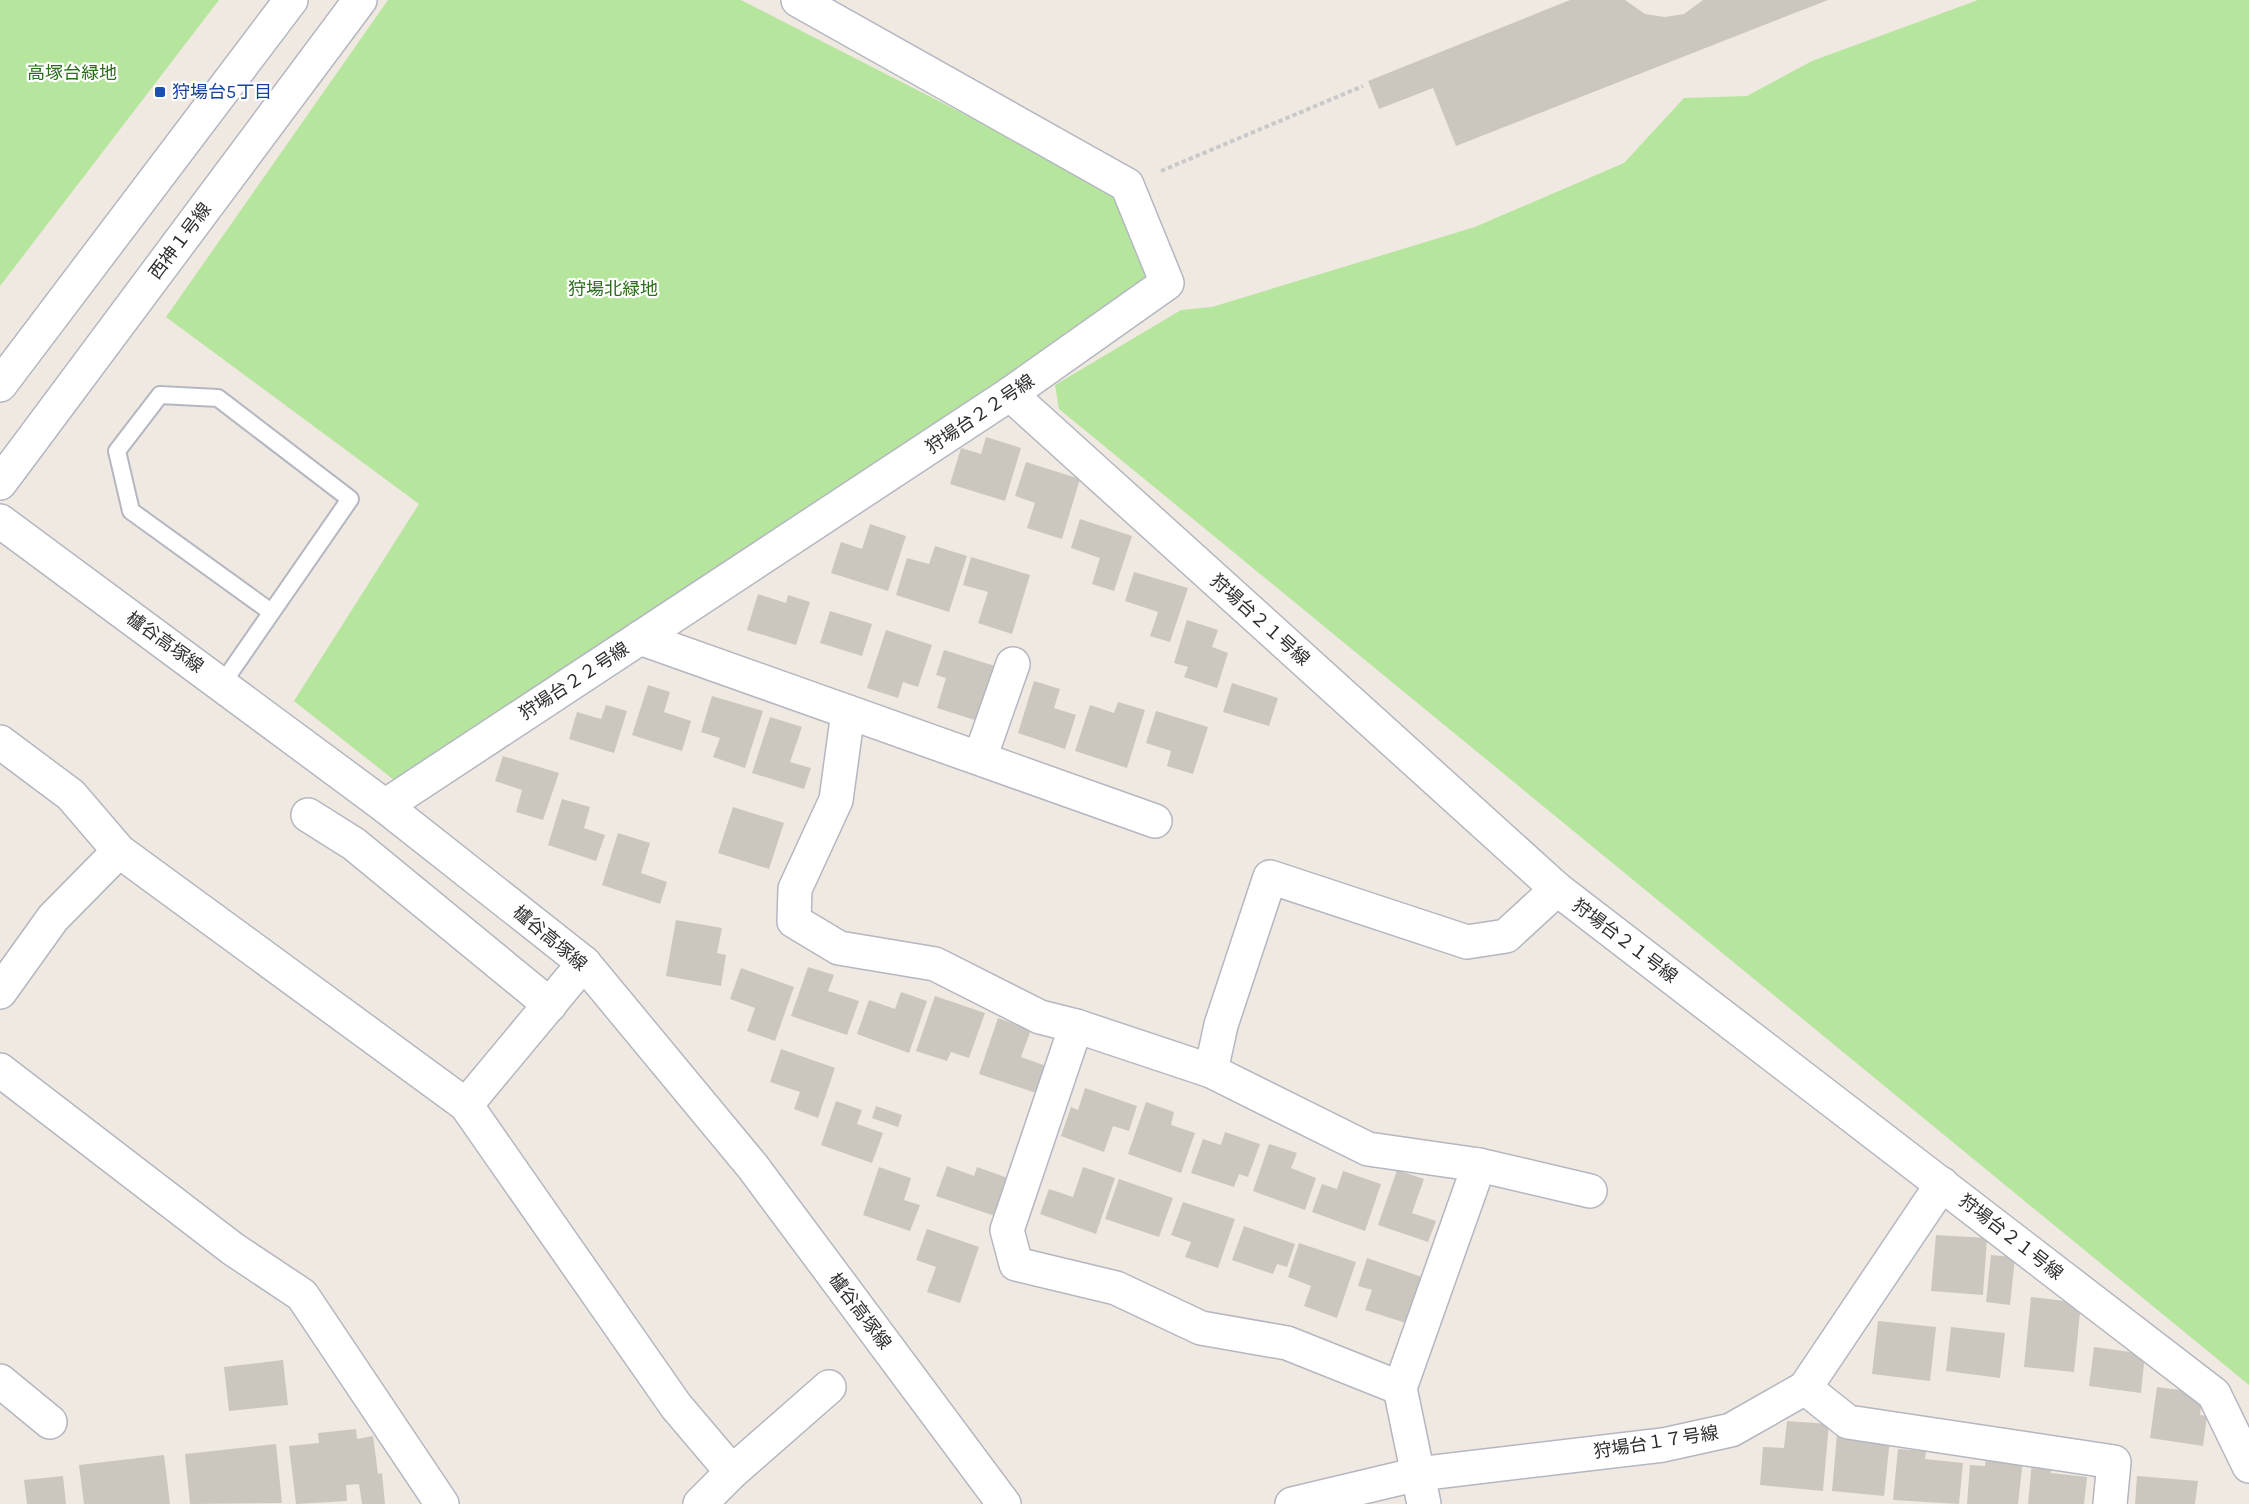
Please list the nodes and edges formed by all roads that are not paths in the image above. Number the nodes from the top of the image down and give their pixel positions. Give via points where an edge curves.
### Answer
1 (291, 0) edge
2 (360, 0) edge
3 (798, 0) edge
4 (0, 385) edge
5 (1010, 394) junction
6 (0, 483) edge
7 (0, 521) edge
8 (271, 612) junction
9 (640, 638) junction
10 (1013, 664) dead end
11 (222, 684) junction
12 (848, 712) junction
13 (0, 742) edge
14 (980, 758) junction
15 (385, 806) junction
16 (308, 815) dead end
17 (1155, 821) dead end
18 (119, 851) junction
19 (1557, 889) junction
20 (584, 963) junction
21 (0, 992) edge
22 (550, 1005) junction
23 (1076, 1026) junction
24 (0, 1070) edge
25 (1211, 1071) junction
26 (466, 1105) junction
27 (1479, 1165) junction
28 (1942, 1184) junction
29 (1590, 1191) dead end
30 (0, 1381) edge
31 (829, 1387) dead end
32 (1400, 1388) junction
33 (1805, 1388) junction
34 (50, 1422) dead end
35 (2249, 1466) edge
36 (732, 1472) junction
37 (1421, 1489) edge
38 (442, 1504) edge
39 (700, 1504) edge
40 (1004, 1504) edge
41 (1292, 1504) edge
42 (2110, 1504) edge

1 - 4 street
2 - 6 street, 西神１号線
3 - 5 street, 狩場台２２号線 via 1127,185 1167,283
5 - 9 street, 狩場台２２号線
5 - 19 street, 狩場台２１号線
7 - 11 street, 櫨谷高塚線
8 - 8 lane via 350,499 218,398 160,394 117,451 131,511
8 - 11 lane
9 - 12 street
9 - 15 street, 狩場台２２号線
10 - 14 street
11 - 15 street, 櫨谷高塚線
12 - 14 street
12 - 23 street via 836,800 795,888 794,921 839,948 935,964 1040,1017
13 - 18 street via 71,795
14 - 17 street
15 - 20 street, 櫨谷高塚線
16 - 22 street via 354,844
18 - 21 street via 53,918
18 - 26 street
19 - 25 street via 1506,936 1467,942 1270,877 1221,1025
19 - 28 street, 狩場台２１号線
20 - 22 street
20 - 40 street, 櫨谷高塚線 via 753,1167
22 - 26 street
23 - 25 street
23 - 32 street via 1007,1230 1016,1264 1116,1288 1201,1328 1287,1343
24 - 38 street via 233,1249 302,1295
25 - 27 street via 1368,1149
26 - 36 street via 676,1406
27 - 29 street
27 - 32 street
28 - 33 street, 狩場台１７号線
28 - 35 street, 狩場台２１号線 via 2214,1394
30 - 34 street
31 - 36 street
32 - 37 street
33 - 37 street, 狩場台１７号線 via 1731,1430
33 - 42 street via 1848,1422 2114,1462
36 - 39 street
37 - 41 street, 狩場台１７号線

